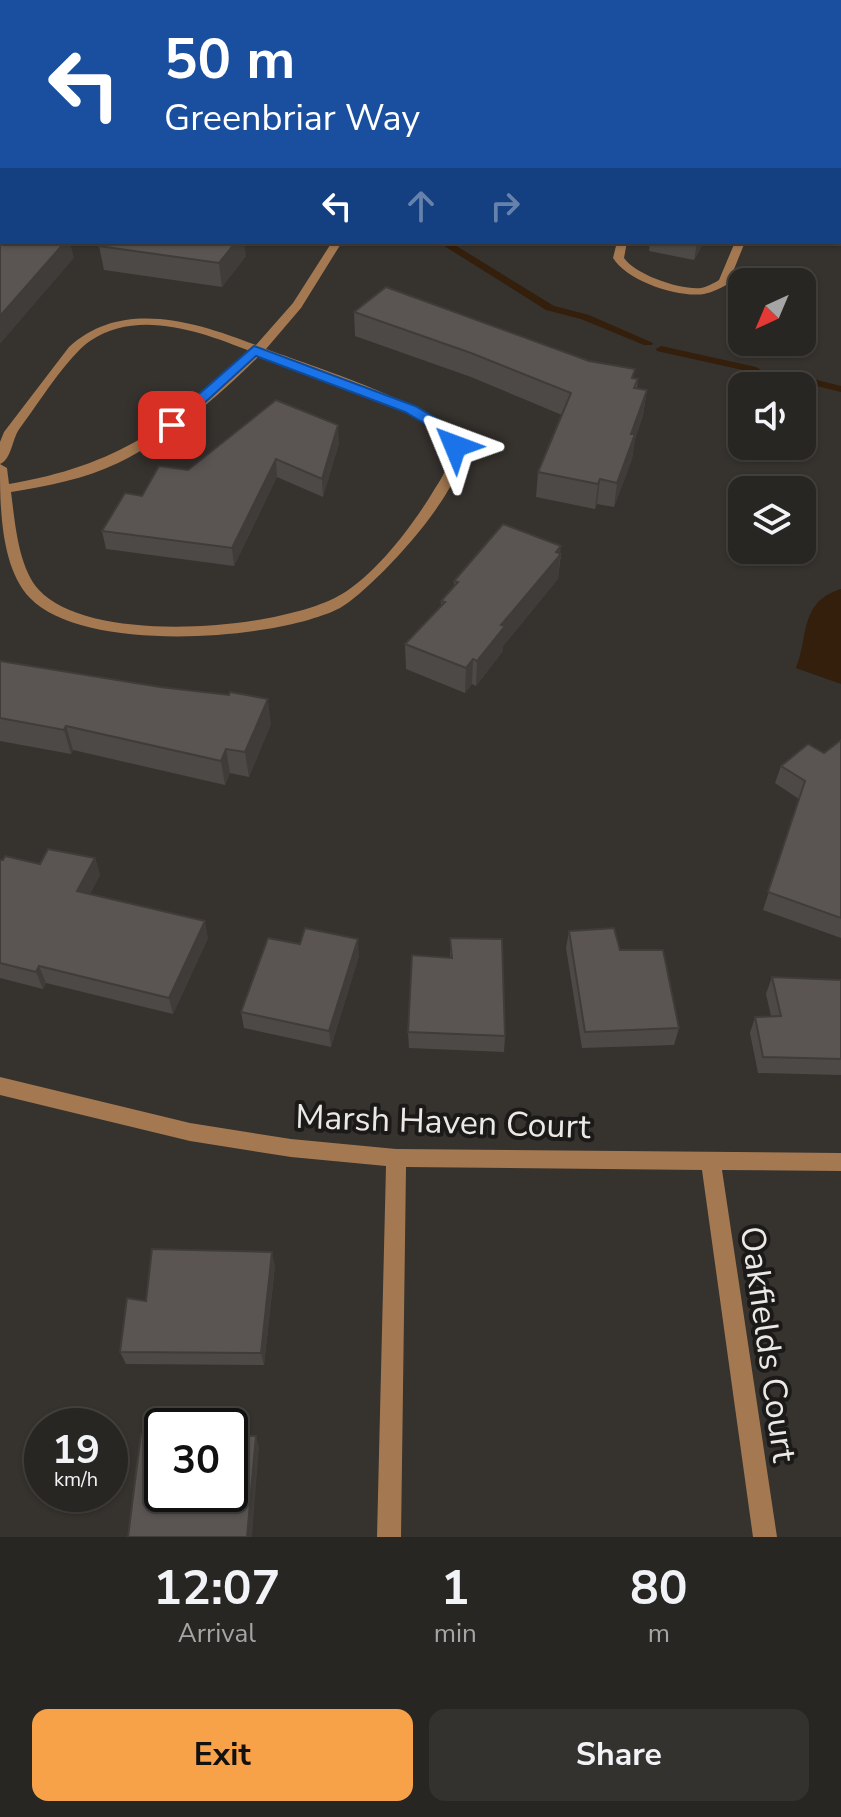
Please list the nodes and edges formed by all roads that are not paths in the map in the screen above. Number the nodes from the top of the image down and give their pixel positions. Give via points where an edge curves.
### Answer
1 (336, 244) edge
2 (621, 244) edge
3 (739, 244) edge
4 (254, 350) junction
5 (0, 460) edge
6 (0, 468) edge
7 (2, 490) edge
8 (0, 1086) edge
9 (396, 1158) junction
10 (711, 1161) junction
11 (841, 1162) edge
12 (389, 1537) edge
13 (765, 1537) edge

1 - 4 street via 292,313
2 - 3 street via 620,263 633,272 701,291 724,282
4 - 5 street via 212,332 159,321 108,328 73,350 10,432
4 - 7 street via 194,407 142,445 110,462
4 - 7 street via 410,409 434,423 455,446 456,464 432,507 354,593 294,619 226,627 136,630 90,623 36,597 23,579
6 - 7 street
8 - 9 street, Marsh Haven Court via 190,1132
9 - 10 street, Marsh Haven Court
9 - 12 street
10 - 11 street, Marsh Haven Court
10 - 13 street, Oakfields Court

